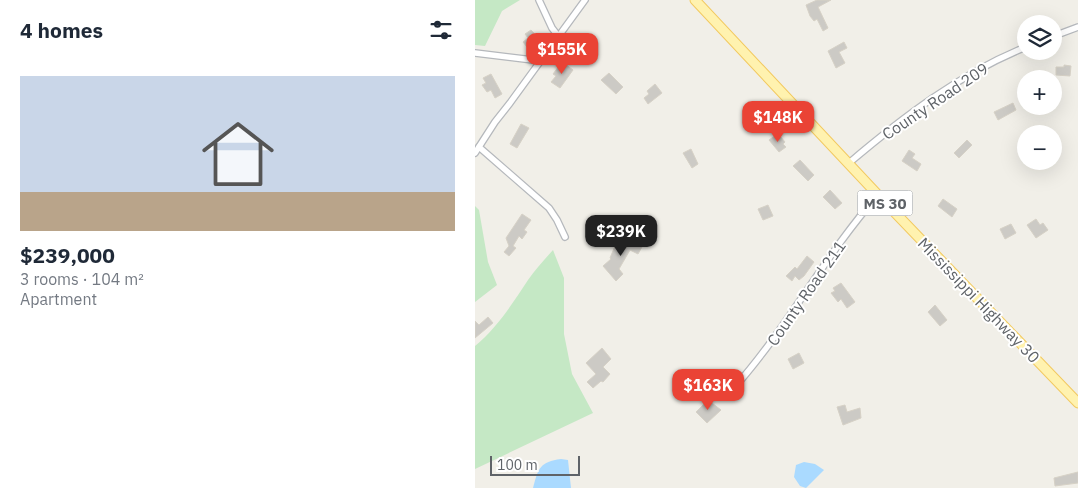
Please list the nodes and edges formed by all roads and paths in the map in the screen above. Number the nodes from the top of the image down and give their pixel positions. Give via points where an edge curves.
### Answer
1 (539, 0) edge
2 (585, 0) edge
3 (695, 0) edge
4 (1078, 27) edge
5 (1062, 33) edge
6 (559, 37) junction
7 (1017, 52) edge
8 (475, 53) edge
9 (541, 61) junction
10 (477, 150) edge
11 (849, 163) junction
12 (878, 195) junction
13 (565, 237) dead end
14 (733, 390) dead end
15 (1078, 403) edge

1 - 6 street
2 - 6 street
3 - 11 main road, Mississippi Highway 30 / MS 30
4 - 5 street
6 - 9 street
7 - 11 street, County Road 209 via 961,80
8 - 9 street
9 - 10 street
10 - 13 street via 549,208
11 - 12 main road, Mississippi Highway 30 / MS 30
12 - 14 street, County Road 211 via 828,260 765,353
12 - 15 main road, Mississippi Highway 30 / MS 30

